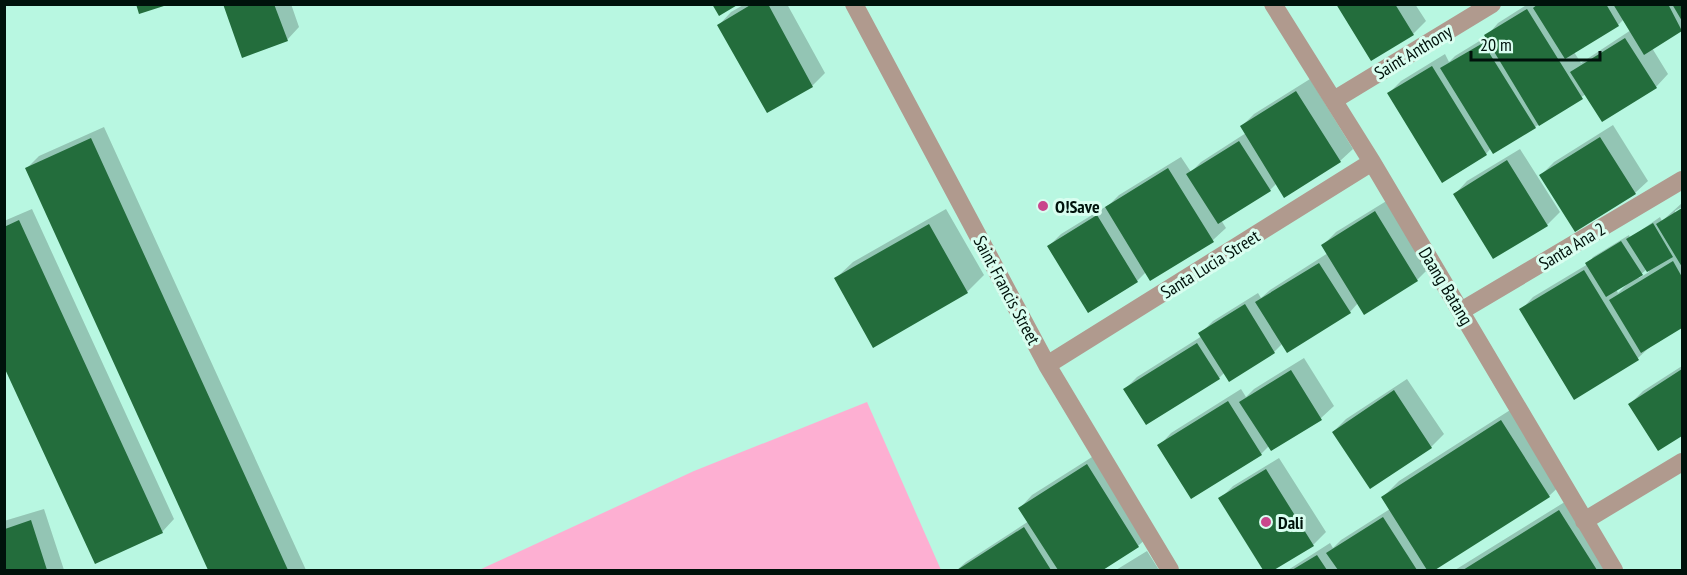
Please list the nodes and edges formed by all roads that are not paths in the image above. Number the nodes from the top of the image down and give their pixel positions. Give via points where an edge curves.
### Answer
1 (854, 4) edge
2 (1273, 4) edge
3 (1492, 4) edge
4 (1334, 100) junction
5 (1372, 162) junction
6 (1683, 180) edge
7 (1461, 311) junction
8 (1047, 366) junction
9 (1683, 462) edge
10 (1584, 521) junction
11 (1170, 570) edge
12 (1614, 570) edge

1 - 8 street, Saint Francis Street
2 - 4 street, Daang Batang
3 - 4 street, Saint Anthony
4 - 5 street, Daang Batang
5 - 7 street, Daang Batang
5 - 8 street, Santa Lucia Street
6 - 7 street, Santa Ana 2
7 - 10 street, Daang Batang
8 - 11 street, Saint Francis Street
9 - 10 street
10 - 12 street, Daang Batang

